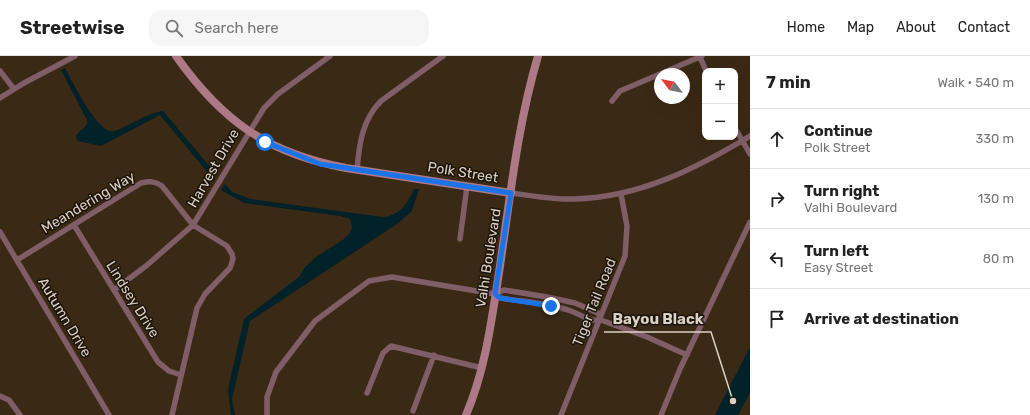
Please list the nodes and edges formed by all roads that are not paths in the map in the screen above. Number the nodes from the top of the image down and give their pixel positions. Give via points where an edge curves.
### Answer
1 (75, 56) edge
2 (176, 56) edge
3 (330, 56) edge
4 (442, 56) edge
5 (538, 56) edge
6 (701, 56) edge
7 (674, 68) edge
8 (705, 68) edge
9 (0, 71) edge
10 (654, 77) edge
11 (14, 89) junction
12 (0, 98) edge
13 (612, 101) dead end
14 (248, 132) junction
15 (738, 134) edge
16 (750, 136) edge
17 (742, 141) junction
18 (750, 154) edge
19 (357, 170) junction
20 (468, 186) junction
21 (511, 193) junction
22 (621, 194) junction
23 (750, 222) edge
24 (74, 225) junction
25 (193, 225) junction
26 (0, 232) edge
27 (460, 239) dead end
28 (17, 260) junction
29 (114, 290) junction
30 (495, 294) junction
31 (553, 298) junction
32 (551, 306) junction
33 (600, 320) junction
34 (687, 355) junction
35 (434, 356) junction
36 (482, 368) junction
37 (181, 375) junction
38 (367, 393) dead end
39 (0, 396) edge
40 (413, 411) dead end
41 (20, 415) edge
42 (109, 415) edge
43 (172, 415) edge
44 (267, 415) edge
45 (466, 415) edge
46 (561, 415) edge
47 (661, 415) edge

1 - 11 street
2 - 14 street, Polk Street via 212,100
3 - 14 street, Harvest Drive via 269,102
4 - 19 street via 373,109 363,131
5 - 21 street, Valhi Boulevard via 524,114
6 - 7 street
6 - 8 street
9 - 11 street
10 - 13 street via 620,91
11 - 12 street
14 - 19 street, Polk Street via 265,142 320,164
14 - 25 street, Harvest Drive
15 - 17 street
16 - 17 street, Polk Street
17 - 18 street
17 - 22 street, Polk Street via 671,179
19 - 20 street, Polk Street
20 - 21 street, Polk Street
20 - 27 street
21 - 22 street, Polk Street via 573,199
21 - 30 street, Valhi Boulevard
22 - 33 street, Tiger Tail Road via 627,226 625,256
23 - 34 street
24 - 25 street, Meandering Way via 141,183 149,181 162,186
24 - 28 street, Meandering Way
24 - 29 street, Lindsey Drive
25 - 29 street, Harvest Drive
25 - 37 street, Meandering Way via 227,246 233,259 228,272 209,289 199,304
26 - 28 street, Autumn Drive
28 - 42 street, Autumn Drive
29 - 37 street, Lindsey Drive via 158,362 169,371
30 - 31 street via 504,290
30 - 32 street via 500,298
30 - 36 street, Valhi Boulevard
30 - 44 street via 392,277 369,281 325,312 309,328 276,372 267,397
31 - 32 street
31 - 33 street via 594,311 598,313
32 - 33 street via 572,311 593,321
33 - 34 street
33 - 46 street, Tiger Tail Road
34 - 47 street
35 - 36 street
35 - 38 street via 397,346 386,348
35 - 40 street
36 - 45 street, Valhi Boulevard
37 - 43 street, Meandering Way
39 - 41 street via 9,400

